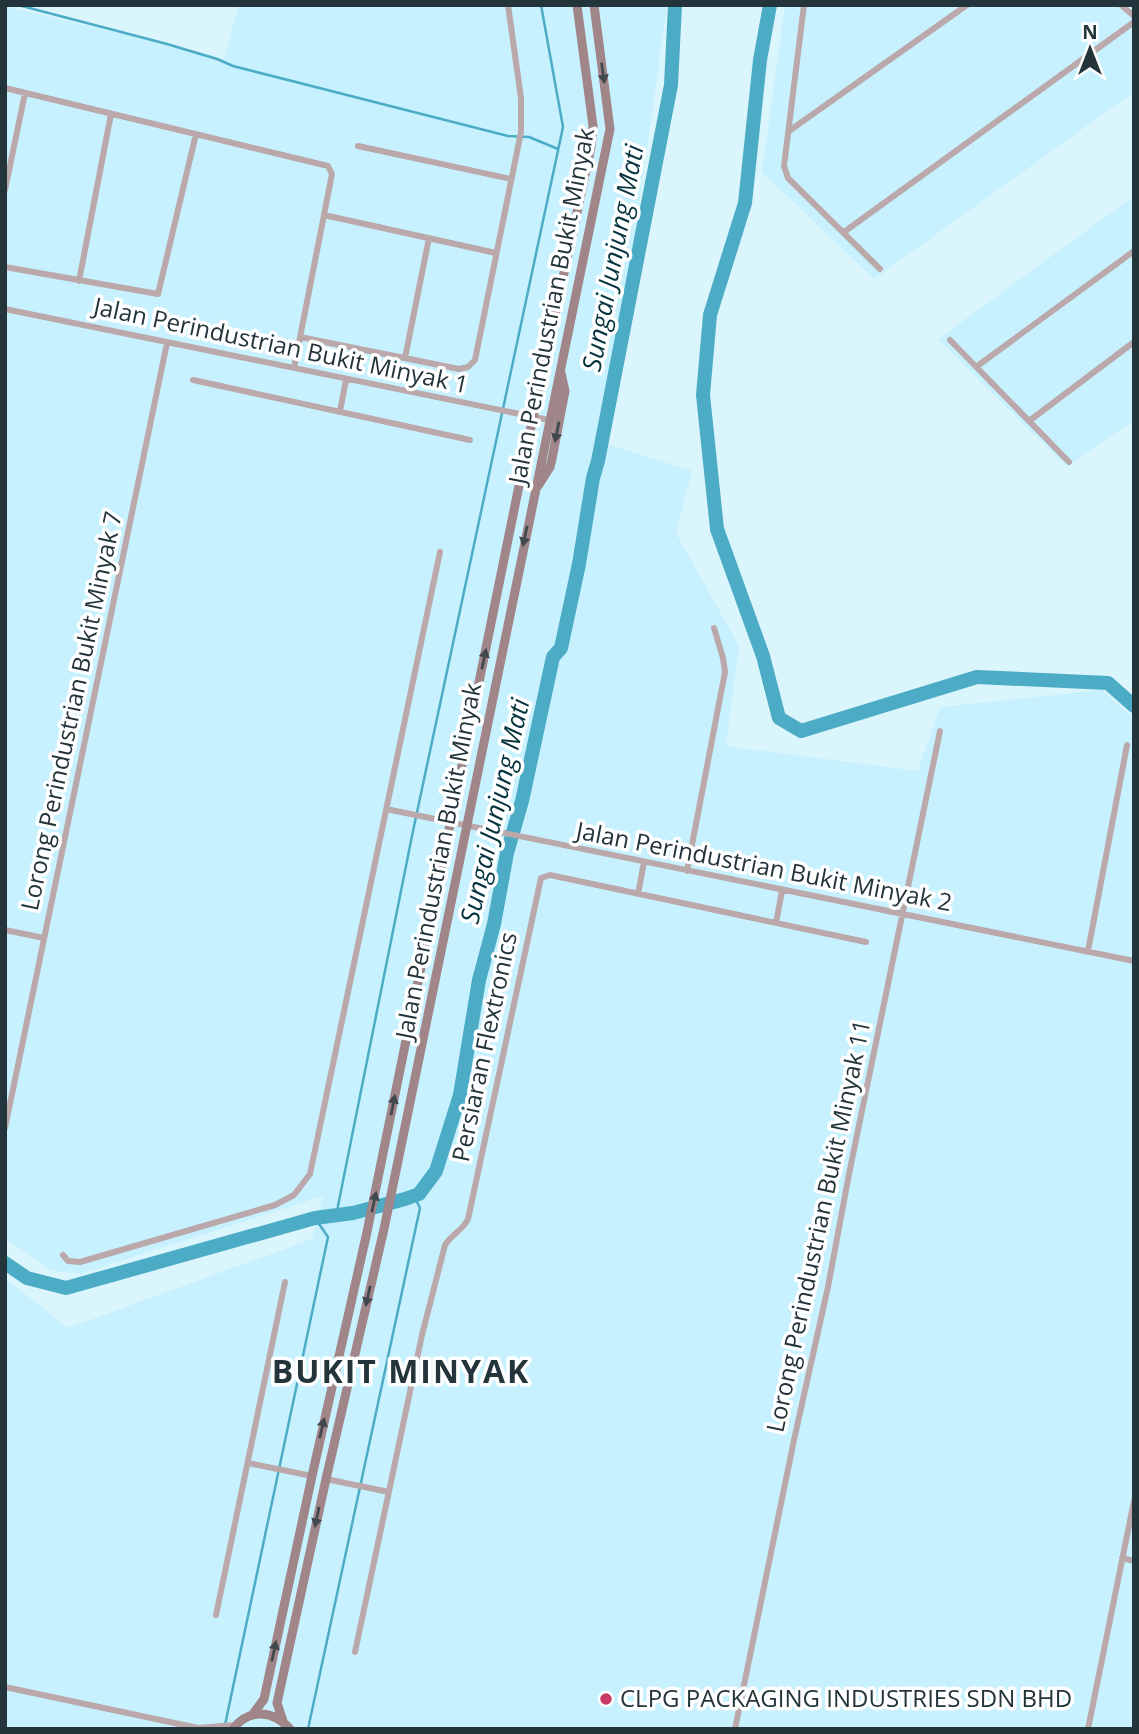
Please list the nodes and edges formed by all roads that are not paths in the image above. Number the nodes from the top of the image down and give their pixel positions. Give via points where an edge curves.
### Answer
1 (508, 5) edge
2 (577, 5) edge
3 (594, 5) edge
4 (804, 5) edge
5 (967, 5) edge
6 (1121, 5) edge
7 (1134, 16) edge
8 (1134, 22) edge
9 (5, 88) edge
10 (25, 93) junction
11 (111, 114) junction
12 (788, 132) junction
13 (196, 134) junction
14 (358, 146) dead end
15 (511, 179) junction
16 (5, 190) edge
17 (324, 215) junction
18 (844, 232) junction
19 (429, 238) junction
20 (1134, 251) edge
21 (496, 253) junction
22 (5, 268) edge
23 (880, 269) dead end
24 (79, 281) junction
25 (5, 309) edge
26 (300, 337) junction
27 (950, 340) dead end
28 (1134, 342) edge
29 (167, 343) junction
30 (405, 358) junction
31 (976, 366) junction
32 (294, 368) junction
33 (560, 368) junction
34 (193, 380) dead end
35 (346, 380) junction
36 (341, 411) junction
37 (533, 417) junction
38 (549, 420) junction
39 (1029, 421) junction
40 (470, 440) dead end
41 (1069, 462) dead end
42 (534, 493) junction
43 (440, 552) dead end
44 (714, 628) dead end
45 (940, 731) dead end
46 (1127, 745) dead end
47 (386, 809) junction
48 (450, 822) junction
49 (466, 826) junction
50 (644, 862) junction
51 (687, 871) junction
52 (782, 891) junction
53 (638, 894) junction
54 (903, 914) junction
55 (776, 923) junction
56 (5, 930) edge
57 (44, 938) junction
58 (866, 942) dead end
59 (1088, 951) junction
60 (1134, 961) edge
61 (5, 1128) edge
62 (63, 1255) dead end
63 (285, 1282) dead end
64 (248, 1462) junction
65 (312, 1476) junction
66 (326, 1479) junction
67 (389, 1492) junction
68 (1134, 1501) edge
69 (1122, 1558) junction
70 (1134, 1561) edge
71 (216, 1615) dead end
72 (355, 1652) dead end
73 (5, 1687) edge
74 (253, 1714) junction
75 (286, 1725) edge
76 (229, 1727) edge
77 (198, 1728) edge
78 (735, 1729) edge
79 (1087, 1729) edge

1 - 15 street via 521,98 521,132
2 - 37 main road, Jalan Perindustrian Bukit Minyak via 593,125 591,147
3 -> 33 main road, Jalan Perindustrian Bukit Minyak via 610,129
4 - 12 street
5 - 12 street
6 - 7 street
8 - 18 street
9 - 10 street
10 - 11 street
10 - 16 street
11 - 13 street
11 - 24 street
12 - 18 street via 784,166 788,177
13 - 17 street via 328,166 332,174
13 - 24 street via 158,294
14 - 15 street
15 - 21 street
17 - 19 street
17 - 26 street
18 - 23 street
19 - 21 street
19 - 30 street
20 - 31 street
21 - 30 street via 475,360 459,369
22 - 24 street
25 - 29 street, Jalan Perindustrian Bukit Minyak 1
26 - 30 street
26 - 32 street
27 - 31 street
28 - 39 street
29 - 32 street, Jalan Perindustrian Bukit Minyak 1
29 - 57 street, Lorong Perindustrian Bukit Minyak 7
31 - 39 street
32 - 35 street, Jalan Perindustrian Bukit Minyak 1
33 - 38 main road, Jalan Perindustrian Bukit Minyak
33 -> 42 main road via 565,391 552,459
34 - 36 street
35 - 36 street
35 - 37 street, Jalan Perindustrian Bukit Minyak 1
36 - 40 street
37 - 38 street, Jalan Perindustrian Bukit Minyak 1
48 -> 37 main road, Jalan Perindustrian Bukit Minyak
38 - 42 main road, Jalan Perindustrian Bukit Minyak
39 - 41 street
42 -> 49 main road, Jalan Perindustrian Bukit Minyak
43 - 47 street
44 - 51 street via 725,672
45 - 54 street, Lorong Perindustrian Bukit Minyak 11
46 - 59 street
47 - 48 street, Jalan Perindustrian Bukit Minyak 2
47 - 62 street via 310,1174 294,1195 275,1205 80,1262 68,1261
48 - 49 street, Jalan Perindustrian Bukit Minyak 2
65 -> 48 main road, Jalan Perindustrian Bukit Minyak via 368,1232
49 - 50 street, Jalan Perindustrian Bukit Minyak 2
49 -> 66 main road, Jalan Perindustrian Bukit Minyak via 384,1229
50 - 51 street, Jalan Perindustrian Bukit Minyak 2
50 - 53 street
51 - 52 street, Jalan Perindustrian Bukit Minyak 2
52 - 54 street, Jalan Perindustrian Bukit Minyak 2
52 - 55 street
53 - 55 street
53 - 67 street, Persiaran Flextronics via 541,878 466,1224 444,1245
54 - 59 street, Jalan Perindustrian Bukit Minyak 2
54 - 78 street, Lorong Perindustrian Bukit Minyak 11
55 - 58 street
56 - 57 street
57 - 61 street, Lorong Perindustrian Bukit Minyak 7
59 - 60 street, Jalan Perindustrian Bukit Minyak 2
63 - 64 street
64 - 65 street
64 - 71 street
74 -> 65 main road, Jalan Perindustrian Bukit Minyak via 264,1699
66 - 67 street
66 -> 75 main road, Jalan Perindustrian Bukit Minyak via 277,1703
67 - 72 street
68 - 69 street
69 - 70 street
69 - 79 street
73 - 77 street
74 - 75 main road via 263,1713
74 - 76 main road
76 - 77 street

